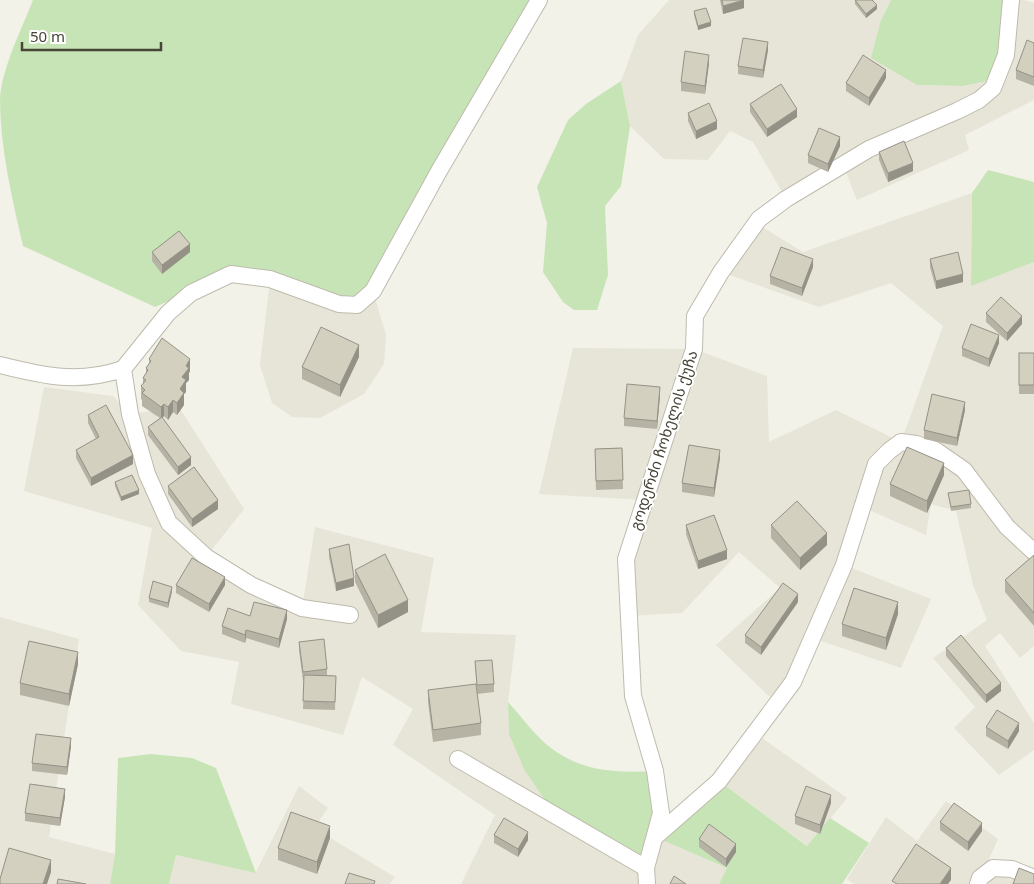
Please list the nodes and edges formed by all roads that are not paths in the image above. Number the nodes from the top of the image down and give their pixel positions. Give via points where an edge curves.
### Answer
1 (539, 0) edge
2 (1011, 0) edge
3 (0, 365) edge
4 (123, 369) junction
5 (1034, 552) edge
6 (350, 615) dead end
7 (458, 759) dead end
8 (655, 837) junction
9 (646, 876) edge
10 (1034, 878) edge
11 (978, 884) edge

1 - 4 street via 373,291 357,305 339,304 270,279 231,274 191,292 168,313
2 - 8 street, გოდერძი ჩოხელის ქუჩა via 1006,55 993,88 964,108 869,149 759,219 721,272 695,316 694,348 626,559 633,696 655,771 661,813
3 - 4 street via 46,377 98,377
4 - 6 street via 130,414 147,474 169,523 206,557 251,585 302,608
5 - 8 street via 1007,527 964,470 935,450 916,444 901,442 888,450 876,464 844,565 793,682 719,781
7 - 9 street
8 - 9 street, გოდერძი ჩოხელის ქუჩა
10 - 11 street via 1012,869 993,868 980,878

